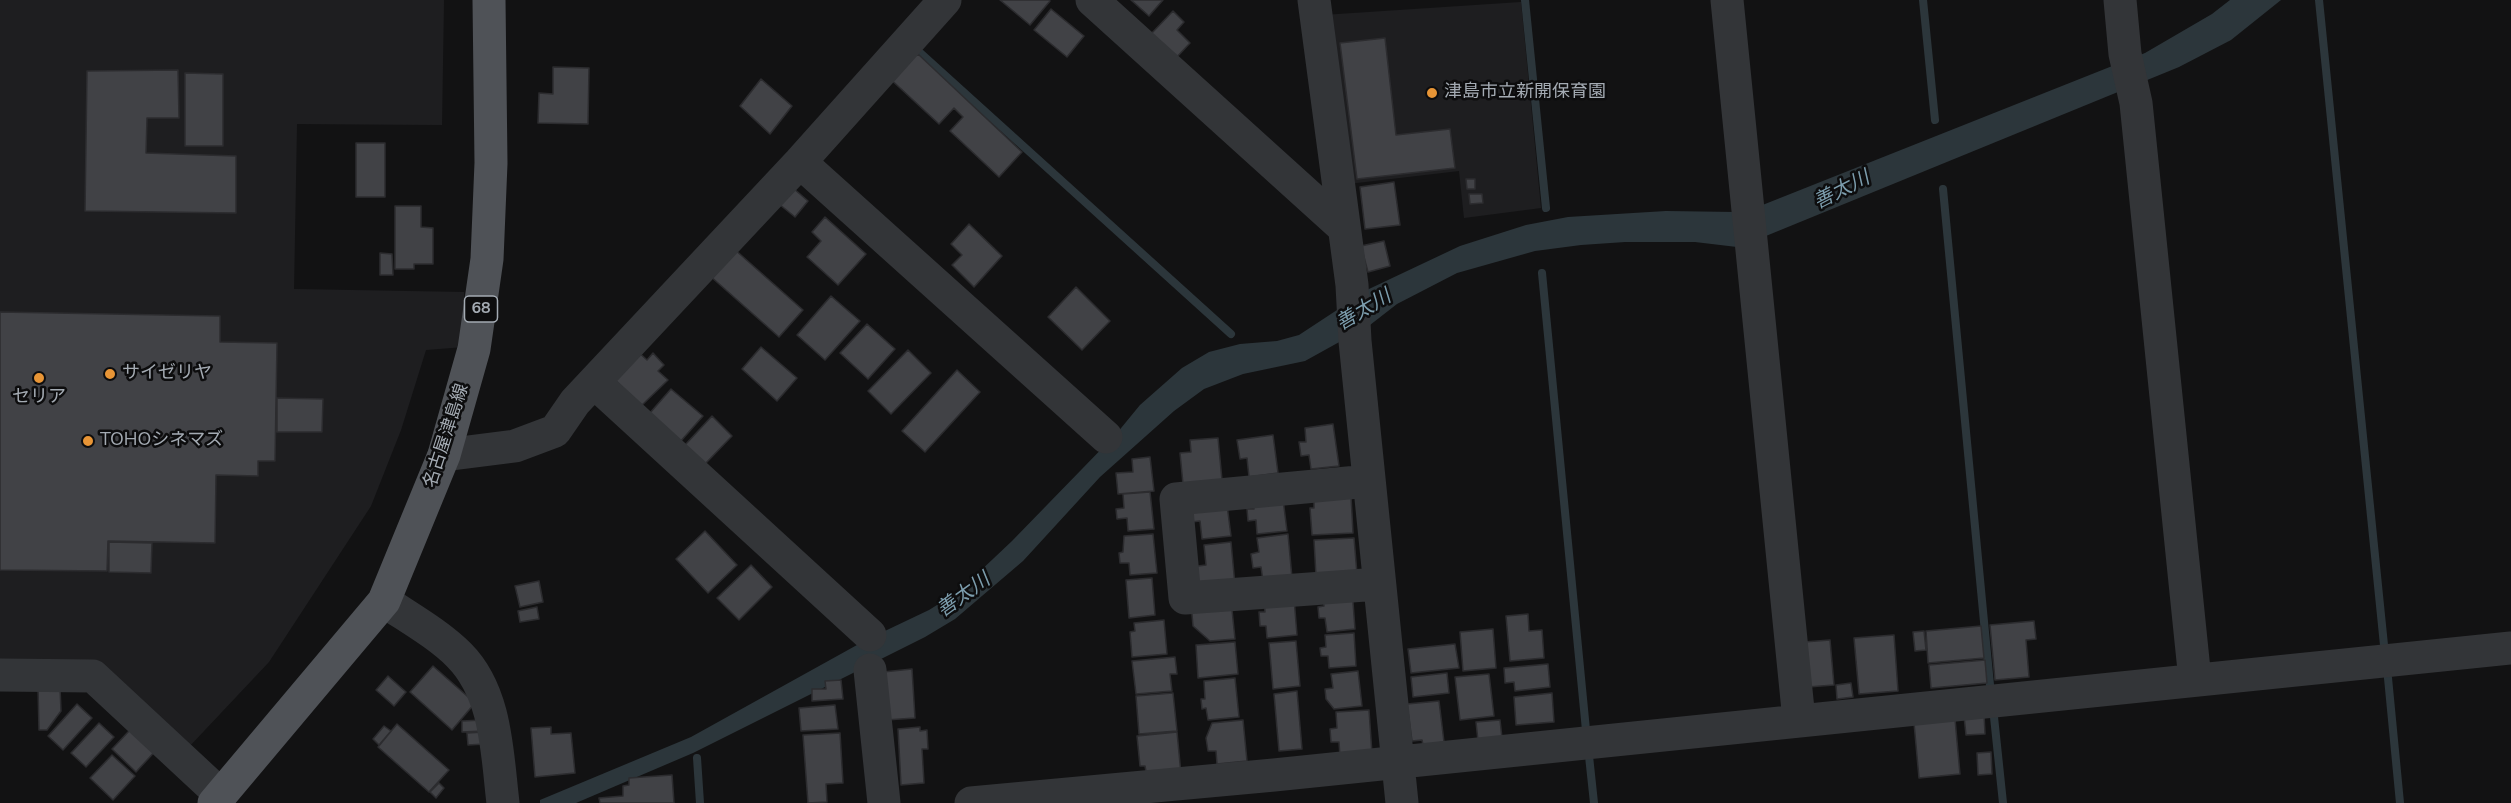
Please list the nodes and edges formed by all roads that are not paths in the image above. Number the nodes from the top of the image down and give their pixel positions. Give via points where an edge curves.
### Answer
1 (489, 0) edge
2 (945, 0) edge
3 (1092, 0) edge
4 (1314, 0) edge
5 (1727, 0) edge
6 (2120, 0) edge
7 (800, 162) junction
8 (1343, 227) junction
9 (594, 382) junction
10 (1106, 437) dead end
11 (444, 455) junction
12 (1369, 481) junction
13 (1379, 584) junction
14 (384, 601) junction
15 (870, 635) dead end
16 (2511, 648) edge
17 (870, 670) dead end
18 (0, 675) edge
19 (2195, 680) junction
20 (1799, 720) junction
21 (1397, 761) junction
22 (217, 799) edge
23 (503, 803) edge
24 (884, 803) edge
25 (971, 803) edge
26 (1402, 803) edge

1 - 11 main road, 名古屋津島線 / 68 via 491,164 487,259 474,349
2 - 7 street
3 - 8 street
4 - 8 street
5 - 20 street
6 - 19 street via 2125,54 2136,103
7 - 9 street
7 - 10 street
8 - 12 street via 1352,285
9 - 11 street via 555,431 515,446
9 - 15 street
11 - 14 main road, 名古屋津島線 / 68
12 - 13 street
12 - 13 street via 1176,499 1185,598
13 - 21 street
14 - 22 main road, 名古屋津島線 / 68
14 - 23 street via 460,655 475,676 493,720
16 - 19 street
17 - 24 street
18 - 22 street via 93,676
19 - 20 street
20 - 21 street
21 - 25 street
21 - 26 street

